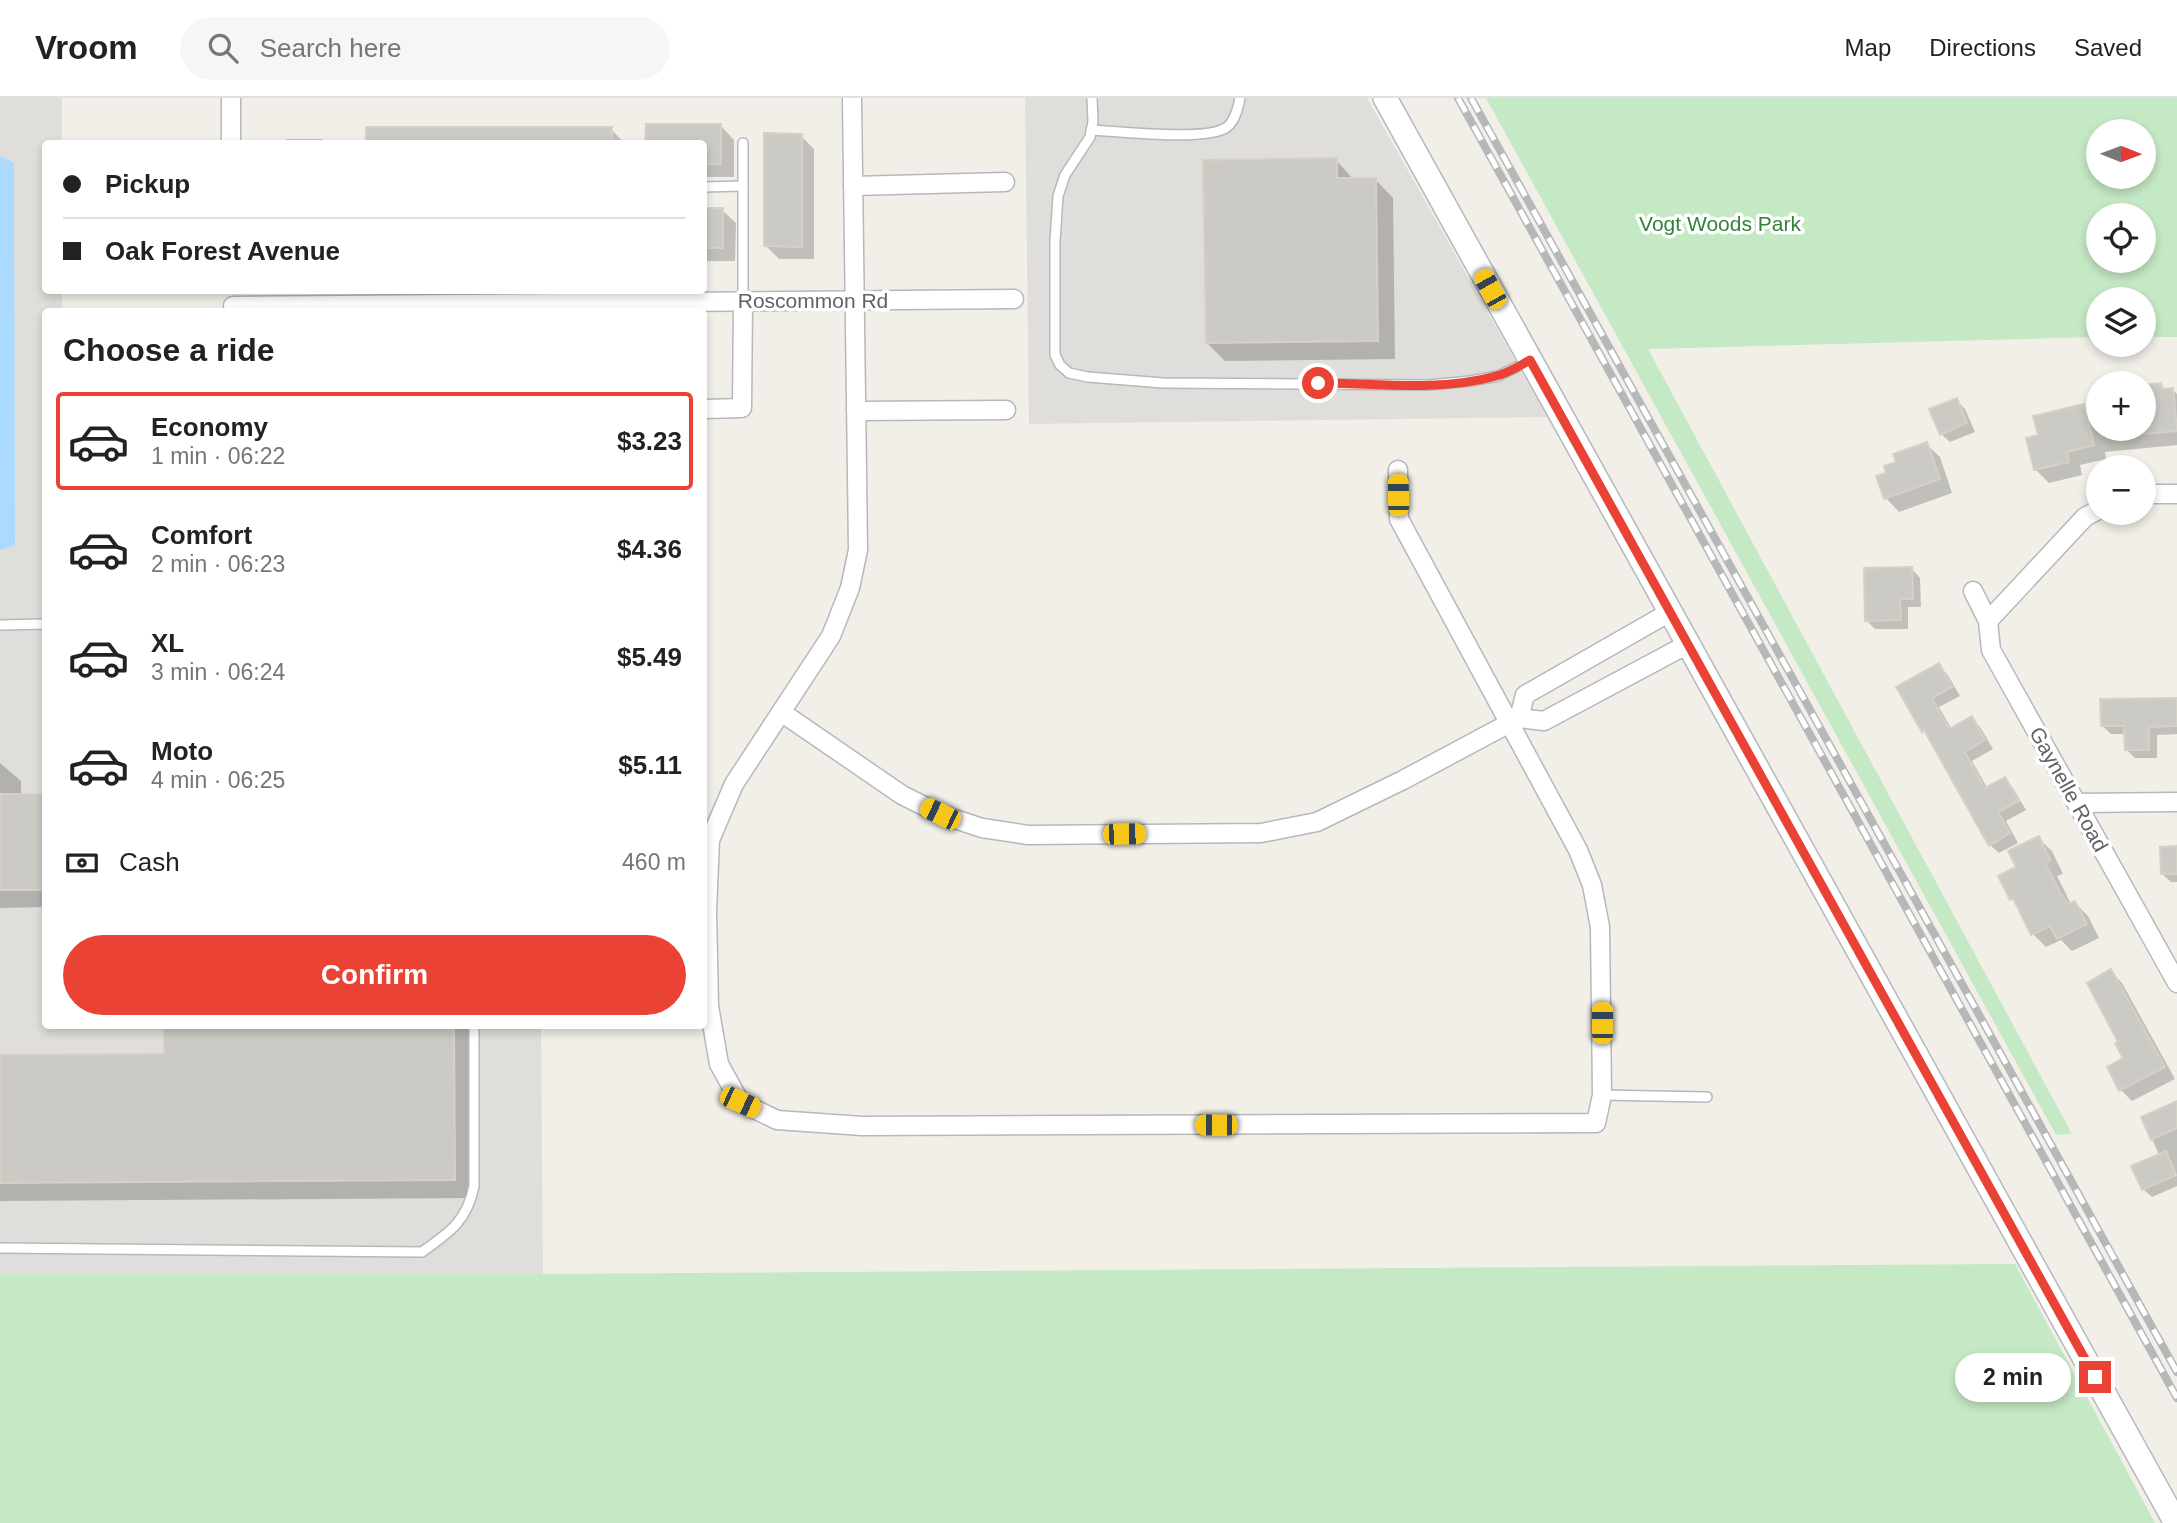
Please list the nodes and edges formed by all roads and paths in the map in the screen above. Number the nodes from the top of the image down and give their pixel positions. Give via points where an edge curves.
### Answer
1 (231, 98) edge
2 (852, 98) edge
3 (1092, 98) edge
4 (1240, 98) edge
5 (1385, 98) edge
6 (1091, 130) junction
7 (231, 140) edge
8 (743, 143) dead end
9 (1005, 182) dead end
10 (743, 186) junction
11 (853, 186) junction
12 (707, 187) edge
13 (345, 298) edge
14 (1014, 299) dead end
15 (855, 300) junction
16 (743, 301) junction
17 (498, 302) edge
18 (233, 303) edge
19 (1530, 360) junction
20 (707, 409) edge
21 (1006, 410) dead end
22 (856, 411) junction
23 (1398, 470) dead end
24 (2156, 494) edge
25 (2177, 494) edge
26 (2086, 516) edge
27 (1973, 591) dead end
28 (1670, 612) junction
29 (1988, 621) junction
30 (42, 624) edge
31 (0, 625) edge
32 (1688, 644) junction
33 (781, 712) junction
34 (1514, 720) junction
35 (2177, 802) edge
36 (2077, 803) junction
37 (2177, 983) edge
38 (474, 1029) edge
39 (1601, 1095) junction
40 (1707, 1097) dead end
41 (0, 1248) edge
42 (2176, 1523) edge

1 - 7 street
2 - 11 street
3 - 6 lane
4 - 6 lane via 1233,121 1218,132
5 - 19 street
6 - 19 lane via 1065,175 1057,207 1054,343 1055,355 1069,373 1163,383 1429,385 1498,376
8 - 10 lane
9 - 11 street
10 - 12 lane
10 - 16 lane
11 - 15 street
13 - 17 street, Roscommon Rd
13 - 18 street, Roscommon Rd
14 - 15 street, Roscommon Rd
15 - 16 street, Roscommon Rd
15 - 22 street
16 - 17 street, Roscommon Rd
16 - 20 street via 742,408
19 - 28 street
21 - 22 street
22 - 33 street via 858,550 850,588 831,635
23 - 34 street via 1399,519
24 - 25 street
26 - 29 street
27 - 29 street, Gaynelle Road
28 - 32 street
28 - 34 street via 1525,695
29 - 36 street, Gaynelle Road via 1991,649
30 - 31 lane
32 - 34 street via 1544,721
32 - 42 street
33 - 34 street via 902,795 940,814 982,828 1028,835 1261,833 1317,822
33 - 39 street via 734,784 710,840 707,911 709,1006 719,1064 740,1102 777,1120 862,1126 1596,1123
34 - 39 street via 1592,885 1600,927
35 - 36 street
36 - 37 street, Gaynelle Road
38 - 41 lane via 474,1186 470,1204 455,1228 422,1252
39 - 40 lane

